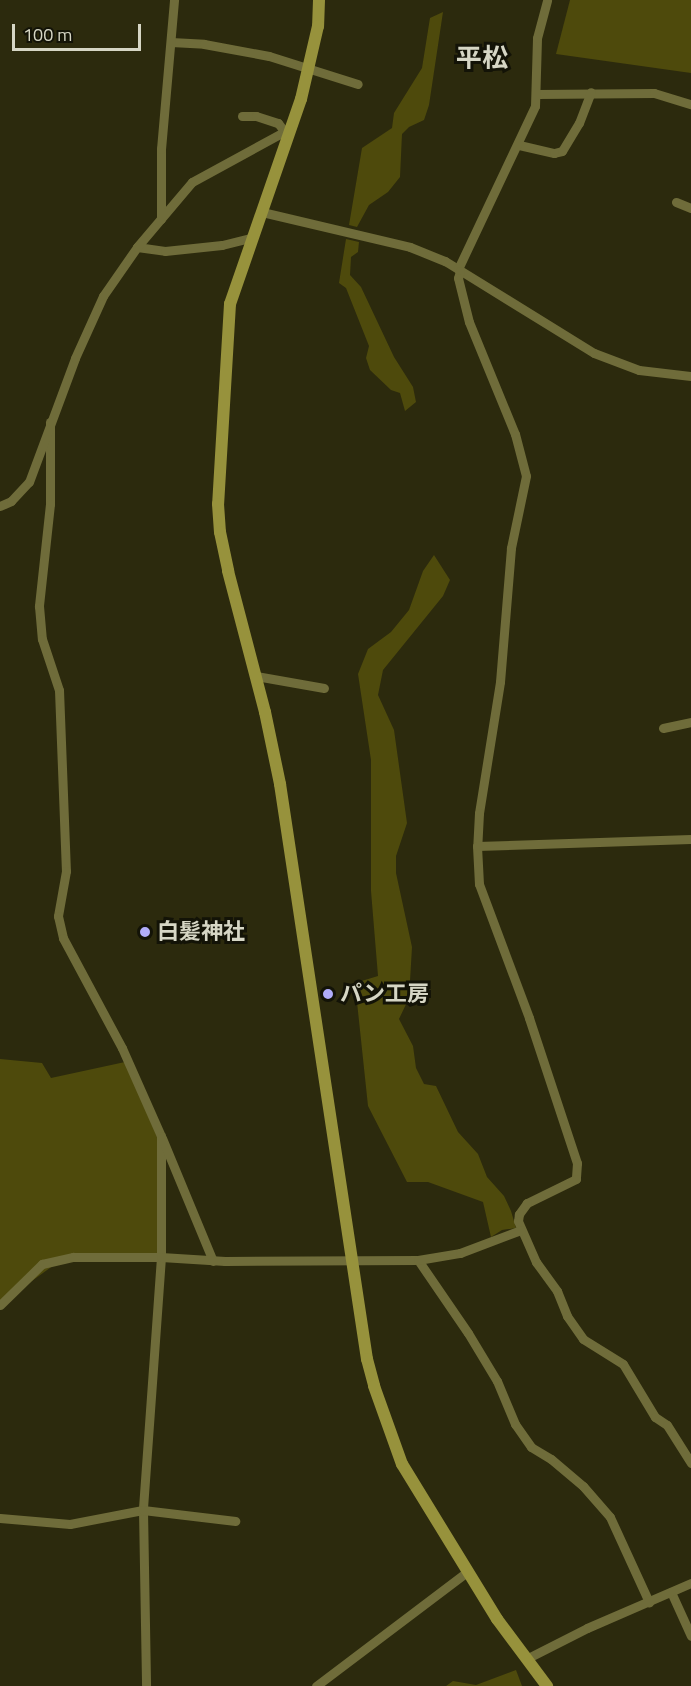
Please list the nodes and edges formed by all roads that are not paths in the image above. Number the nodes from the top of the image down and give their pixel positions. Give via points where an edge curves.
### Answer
1 (174, 0) edge
2 (319, 0) edge
3 (547, 0) edge
4 (171, 42) junction
5 (310, 69) junction
6 (358, 84) dead end
7 (591, 92) junction
8 (537, 94) junction
9 (691, 104) edge
10 (242, 116) dead end
11 (287, 130) junction
12 (519, 145) junction
13 (676, 202) dead end
14 (691, 208) edge
15 (262, 212) junction
16 (161, 219) junction
17 (253, 237) junction
18 (136, 247) junction
19 (459, 270) junction
20 (691, 376) edge
21 (50, 422) junction
22 (0, 506) edge
23 (256, 676) junction
24 (324, 688) dead end
25 (691, 722) edge
26 (663, 728) dead end
27 (691, 838) edge
28 (477, 846) junction
29 (160, 1136) junction
30 (521, 1230) junction
31 (161, 1257) junction
32 (418, 1260) junction
33 (213, 1261) junction
34 (353, 1261) junction
35 (0, 1305) edge
36 (691, 1463) edge
37 (143, 1510) junction
38 (0, 1518) edge
39 (235, 1521) dead end
40 (468, 1571) junction
41 (691, 1583) edge
42 (670, 1592) junction
43 (649, 1602) junction
44 (691, 1636) edge
45 (526, 1659) junction
46 (146, 1686) edge
47 (316, 1686) edge
48 (548, 1686) edge

1 - 4 street
2 - 5 street
3 - 8 street via 536,45
4 - 5 street via 237,50
4 - 16 street via 161,149
5 - 6 street
5 - 11 street
7 - 8 street
7 - 9 street via 654,93
7 - 12 street via 562,152
8 - 12 street
10 - 11 street via 256,116
11 - 15 street
11 - 16 street via 192,182
12 - 19 street
13 - 14 street
15 - 17 street
15 - 19 street via 411,247
16 - 18 street
17 - 18 street via 222,245 165,250
17 - 23 street via 230,304 218,504 228,571
18 - 21 street via 103,296
19 - 20 street via 594,353 639,370
19 - 28 street via 469,322 515,434 526,476 510,548 500,682
21 - 22 street via 29,482 11,501
21 - 29 street via 50,504 39,606 42,639 59,690 66,871 58,916 63,938 122,1048
23 - 24 street
23 - 34 street via 280,784
25 - 26 street
27 - 28 street
28 - 30 street via 484,902 529,1018 577,1163 576,1179 523,1206 518,1221
29 - 31 street
29 - 33 street
30 - 32 street via 460,1253
30 - 36 street via 567,1316 584,1338 622,1364
31 - 33 street
31 - 35 street via 73,1257 42,1264
31 - 37 street
32 - 34 street
32 - 43 street via 468,1332 531,1447 584,1486 610,1517
33 - 34 street
34 - 40 street via 368,1359 390,1437 402,1464
37 - 38 street via 70,1524
37 - 39 street
37 - 46 street
40 - 45 street
40 - 47 street
41 - 42 street
42 - 43 street
42 - 44 street
43 - 45 street
45 - 48 street

